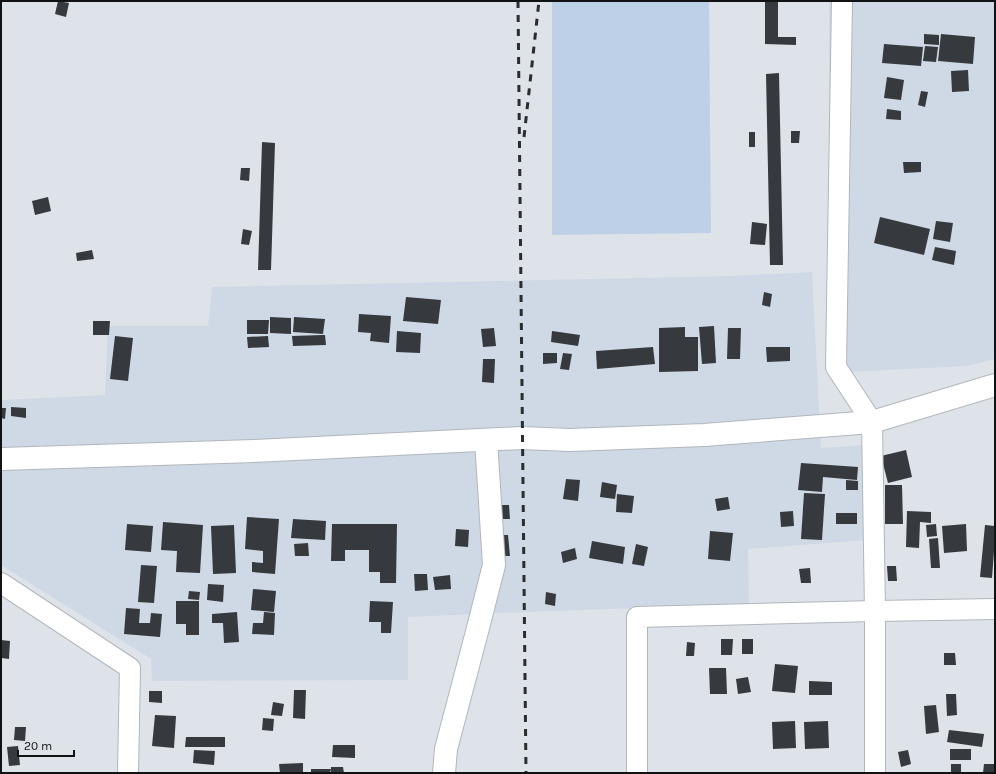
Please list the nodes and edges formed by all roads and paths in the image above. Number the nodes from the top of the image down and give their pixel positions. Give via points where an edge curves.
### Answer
1 (842, 1) edge
2 (995, 385) edge
3 (872, 422) junction
4 (486, 440) junction
5 (1, 460) edge
6 (1, 583) edge
7 (995, 609) edge
8 (875, 611) junction
9 (128, 773) edge
10 (444, 773) edge
11 (637, 773) edge
12 (875, 773) edge

1 - 3 street via 836,367
2 - 3 main road
3 - 4 main road via 704,435
3 - 8 street
4 - 5 main road
4 - 10 main road via 494,565 446,749
6 - 9 street via 130,668
7 - 8 street
8 - 11 street via 637,617
8 - 12 street

